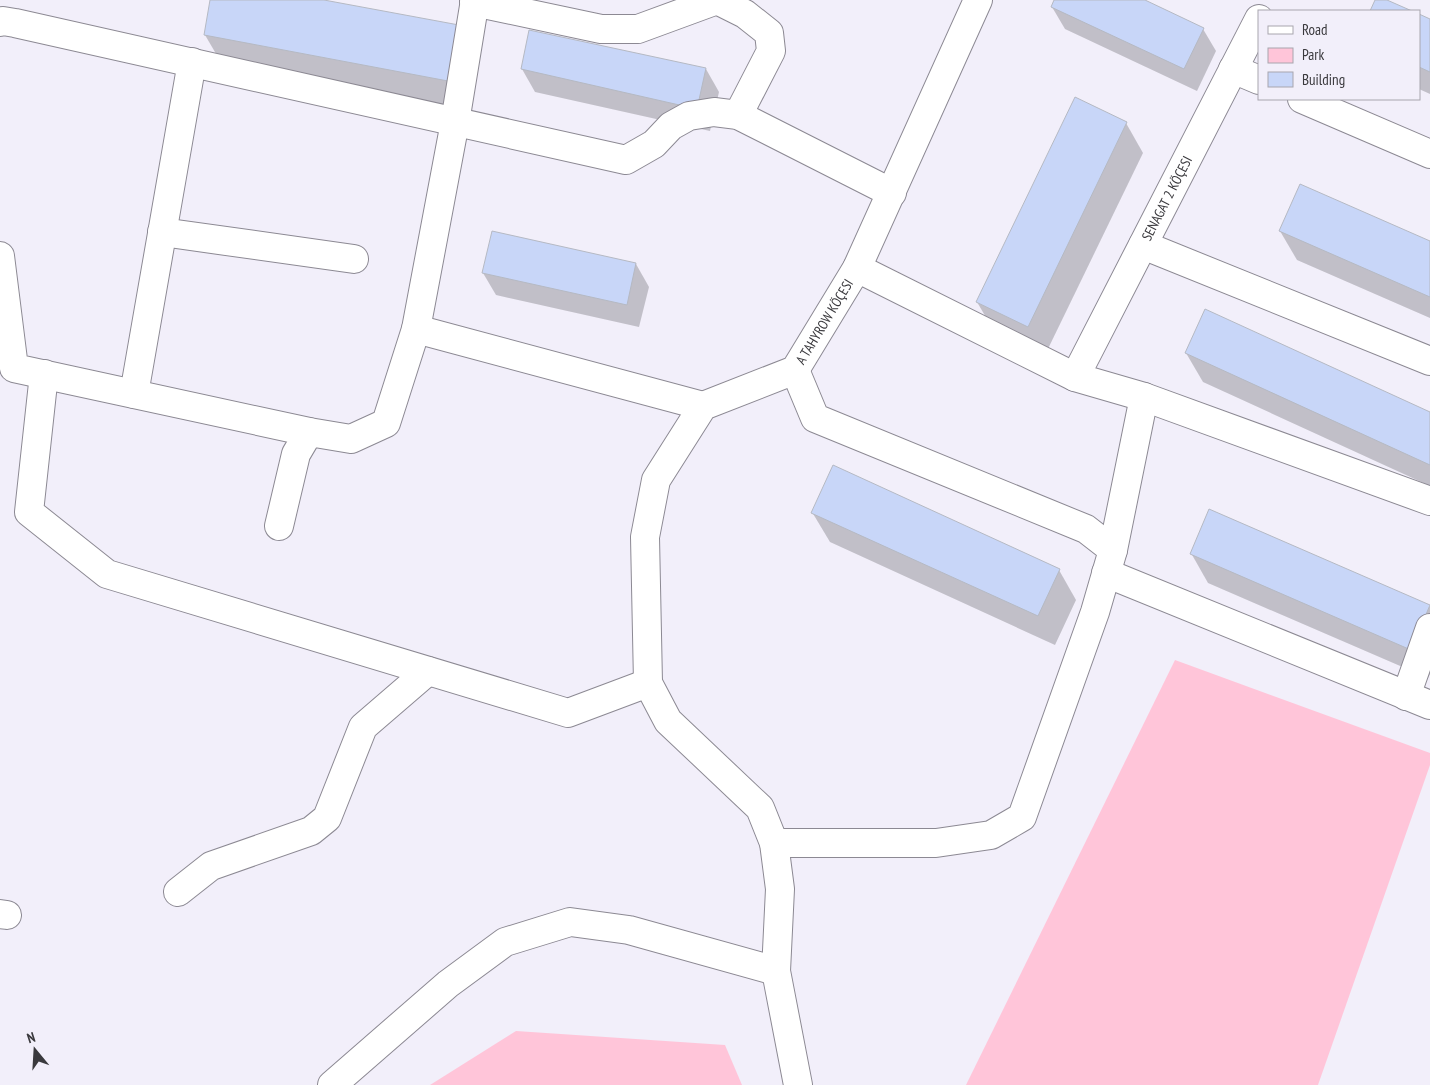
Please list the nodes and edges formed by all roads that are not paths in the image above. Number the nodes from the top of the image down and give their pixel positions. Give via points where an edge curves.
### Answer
1 (717, 0) edge
2 (978, 0) edge
3 (474, 1) edge
4 (1258, 20) edge
5 (0, 22) edge
6 (192, 62) junction
7 (1233, 69) junction
8 (1258, 80) edge
9 (1304, 100) edge
10 (738, 115) junction
11 (455, 122) junction
12 (1430, 154) edge
13 (892, 193) junction
14 (162, 232) junction
15 (1143, 244) junction
16 (0, 256) edge
17 (354, 259) dead end
18 (858, 268) junction
19 (416, 329) junction
20 (1430, 361) edge
21 (795, 370) junction
22 (44, 374) junction
23 (1075, 377) junction
24 (134, 394) junction
25 (1144, 397) junction
26 (703, 406) junction
27 (309, 432) junction
28 (1430, 501) edge
29 (279, 526) dead end
30 (1109, 562) junction
31 (1430, 628) edge
32 (428, 671) junction
33 (648, 683) junction
34 (1418, 700) edge
35 (774, 843) junction
36 (178, 892) dead end
37 (776, 971) junction
38 (332, 1085) edge
39 (798, 1085) edge

1 - 3 street via 638,29 601,29
1 - 10 street via 745,14 769,33 771,51
2 - 13 street, A TAHYROW KÖÇESI
3 - 11 street
4 - 7 street, SENAGAT 2 KÖÇESI
5 - 6 street
6 - 11 street
6 - 14 street
7 - 8 street
7 - 15 street, SENAGAT 2 KÖÇESI
9 - 12 street
10 - 11 street via 714,112 689,116 671,126 654,144 626,160
10 - 13 street
11 - 19 street
13 - 18 street, A TAHYROW KÖÇESI
14 - 17 street
14 - 24 street
15 - 20 street
15 - 23 street, SENAGAT 2 KÖÇESI
16 - 22 street via 14,368
18 - 21 street, A TAHYROW KÖÇESI
18 - 23 street
19 - 26 street
19 - 27 street via 386,423 350,439
21 - 26 street, A TAHYROW KÖÇESI
21 - 30 street via 815,418 1086,529
22 - 24 street
22 - 32 street via 29,512 107,574
23 - 25 street
24 - 27 street
25 - 28 street
25 - 30 street
26 - 33 street via 656,480 644,537
27 - 29 street via 296,454
30 - 34 street
30 - 35 street via 1022,817 991,835 936,843
31 - 34 street
32 - 33 street via 568,714
32 - 36 street via 363,727 326,818 311,831 211,866
33 - 35 street via 668,721 760,808
35 - 37 street via 780,889
37 - 38 street via 629,930 570,922 505,942 448,984
37 - 39 street

